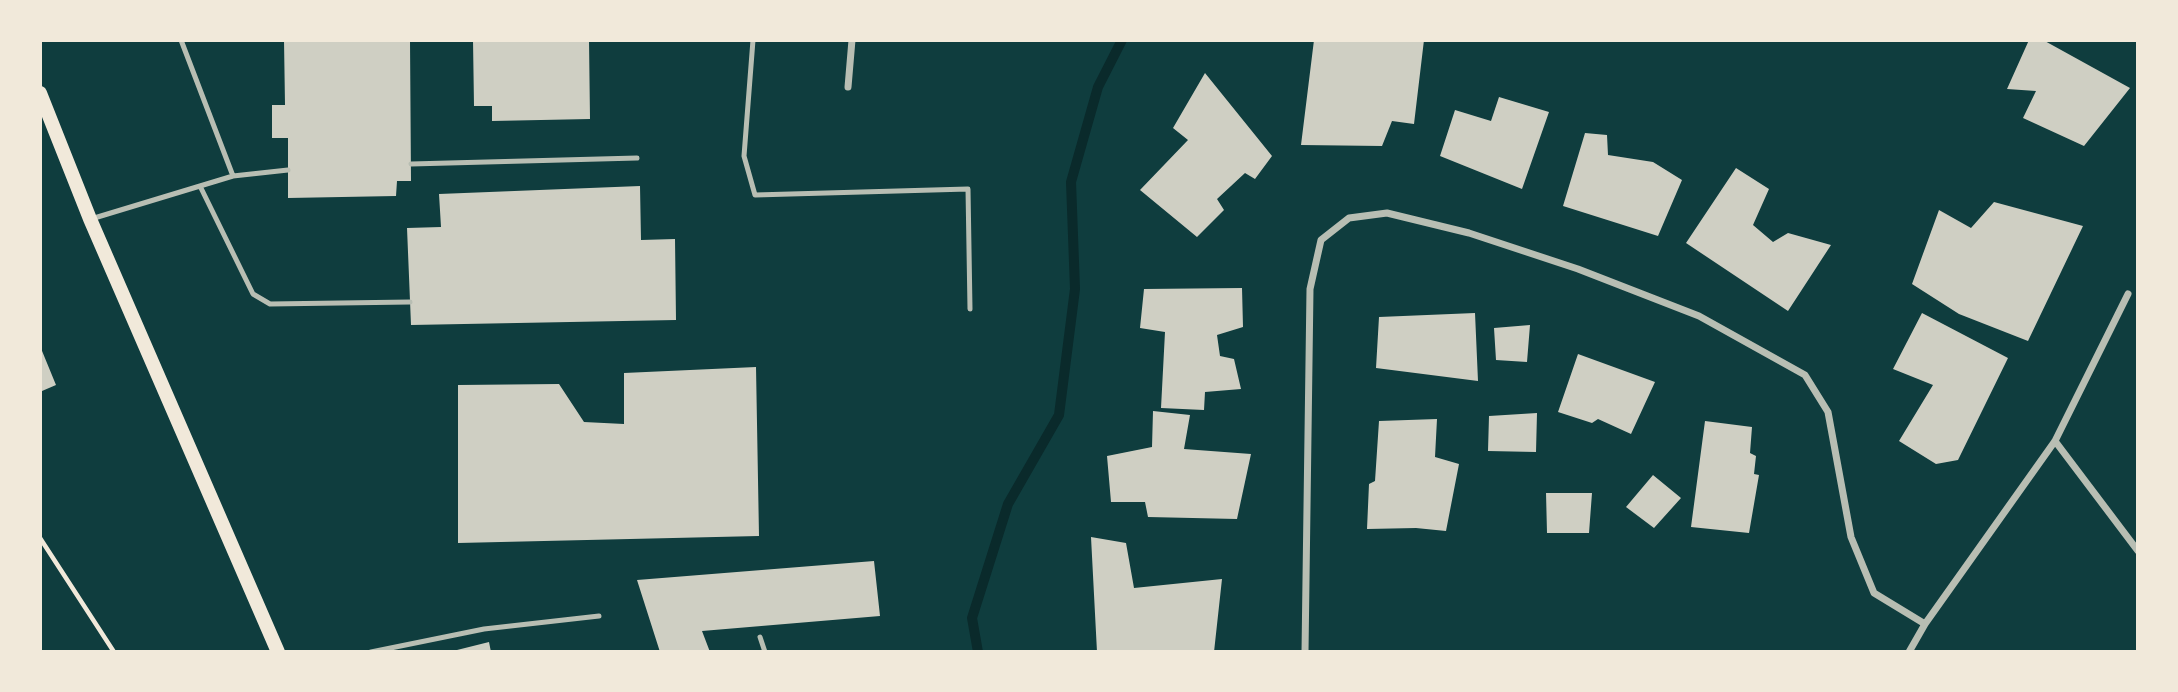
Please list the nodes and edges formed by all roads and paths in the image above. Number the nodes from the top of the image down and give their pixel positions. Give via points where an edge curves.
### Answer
1 (181, 40) edge
2 (753, 40) edge
3 (852, 40) edge
4 (848, 87) dead end
5 (40, 93) edge
6 (637, 158) dead end
7 (411, 164) dead end
8 (288, 170) dead end
9 (233, 176) junction
10 (200, 186) junction
11 (90, 219) junction
12 (2128, 294) dead end
13 (410, 302) dead end
14 (970, 309) dead end
15 (2055, 441) junction
16 (40, 538) edge
17 (2138, 551) edge
18 (599, 617) dead end
19 (1925, 624) junction
20 (761, 637) dead end
21 (114, 652) edge
22 (278, 652) edge
23 (371, 652) edge
24 (765, 652) edge
25 (1305, 652) edge
26 (1909, 652) edge

1 - 9 lane
2 - 14 lane via 744,156 755,195 968,189
3 - 4 street
5 - 11 main road
6 - 7 lane
8 - 9 lane
9 - 10 lane
10 - 11 lane
10 - 13 lane via 253,294 270,304
11 - 22 main road
12 - 15 street
15 - 17 street
15 - 19 street
16 - 21 path
18 - 23 lane via 484,629
19 - 25 street via 1874,593 1851,537 1828,412 1805,375 1699,316 1469,233 1387,213 1349,218 1321,240 1310,289
19 - 26 street
20 - 24 lane

